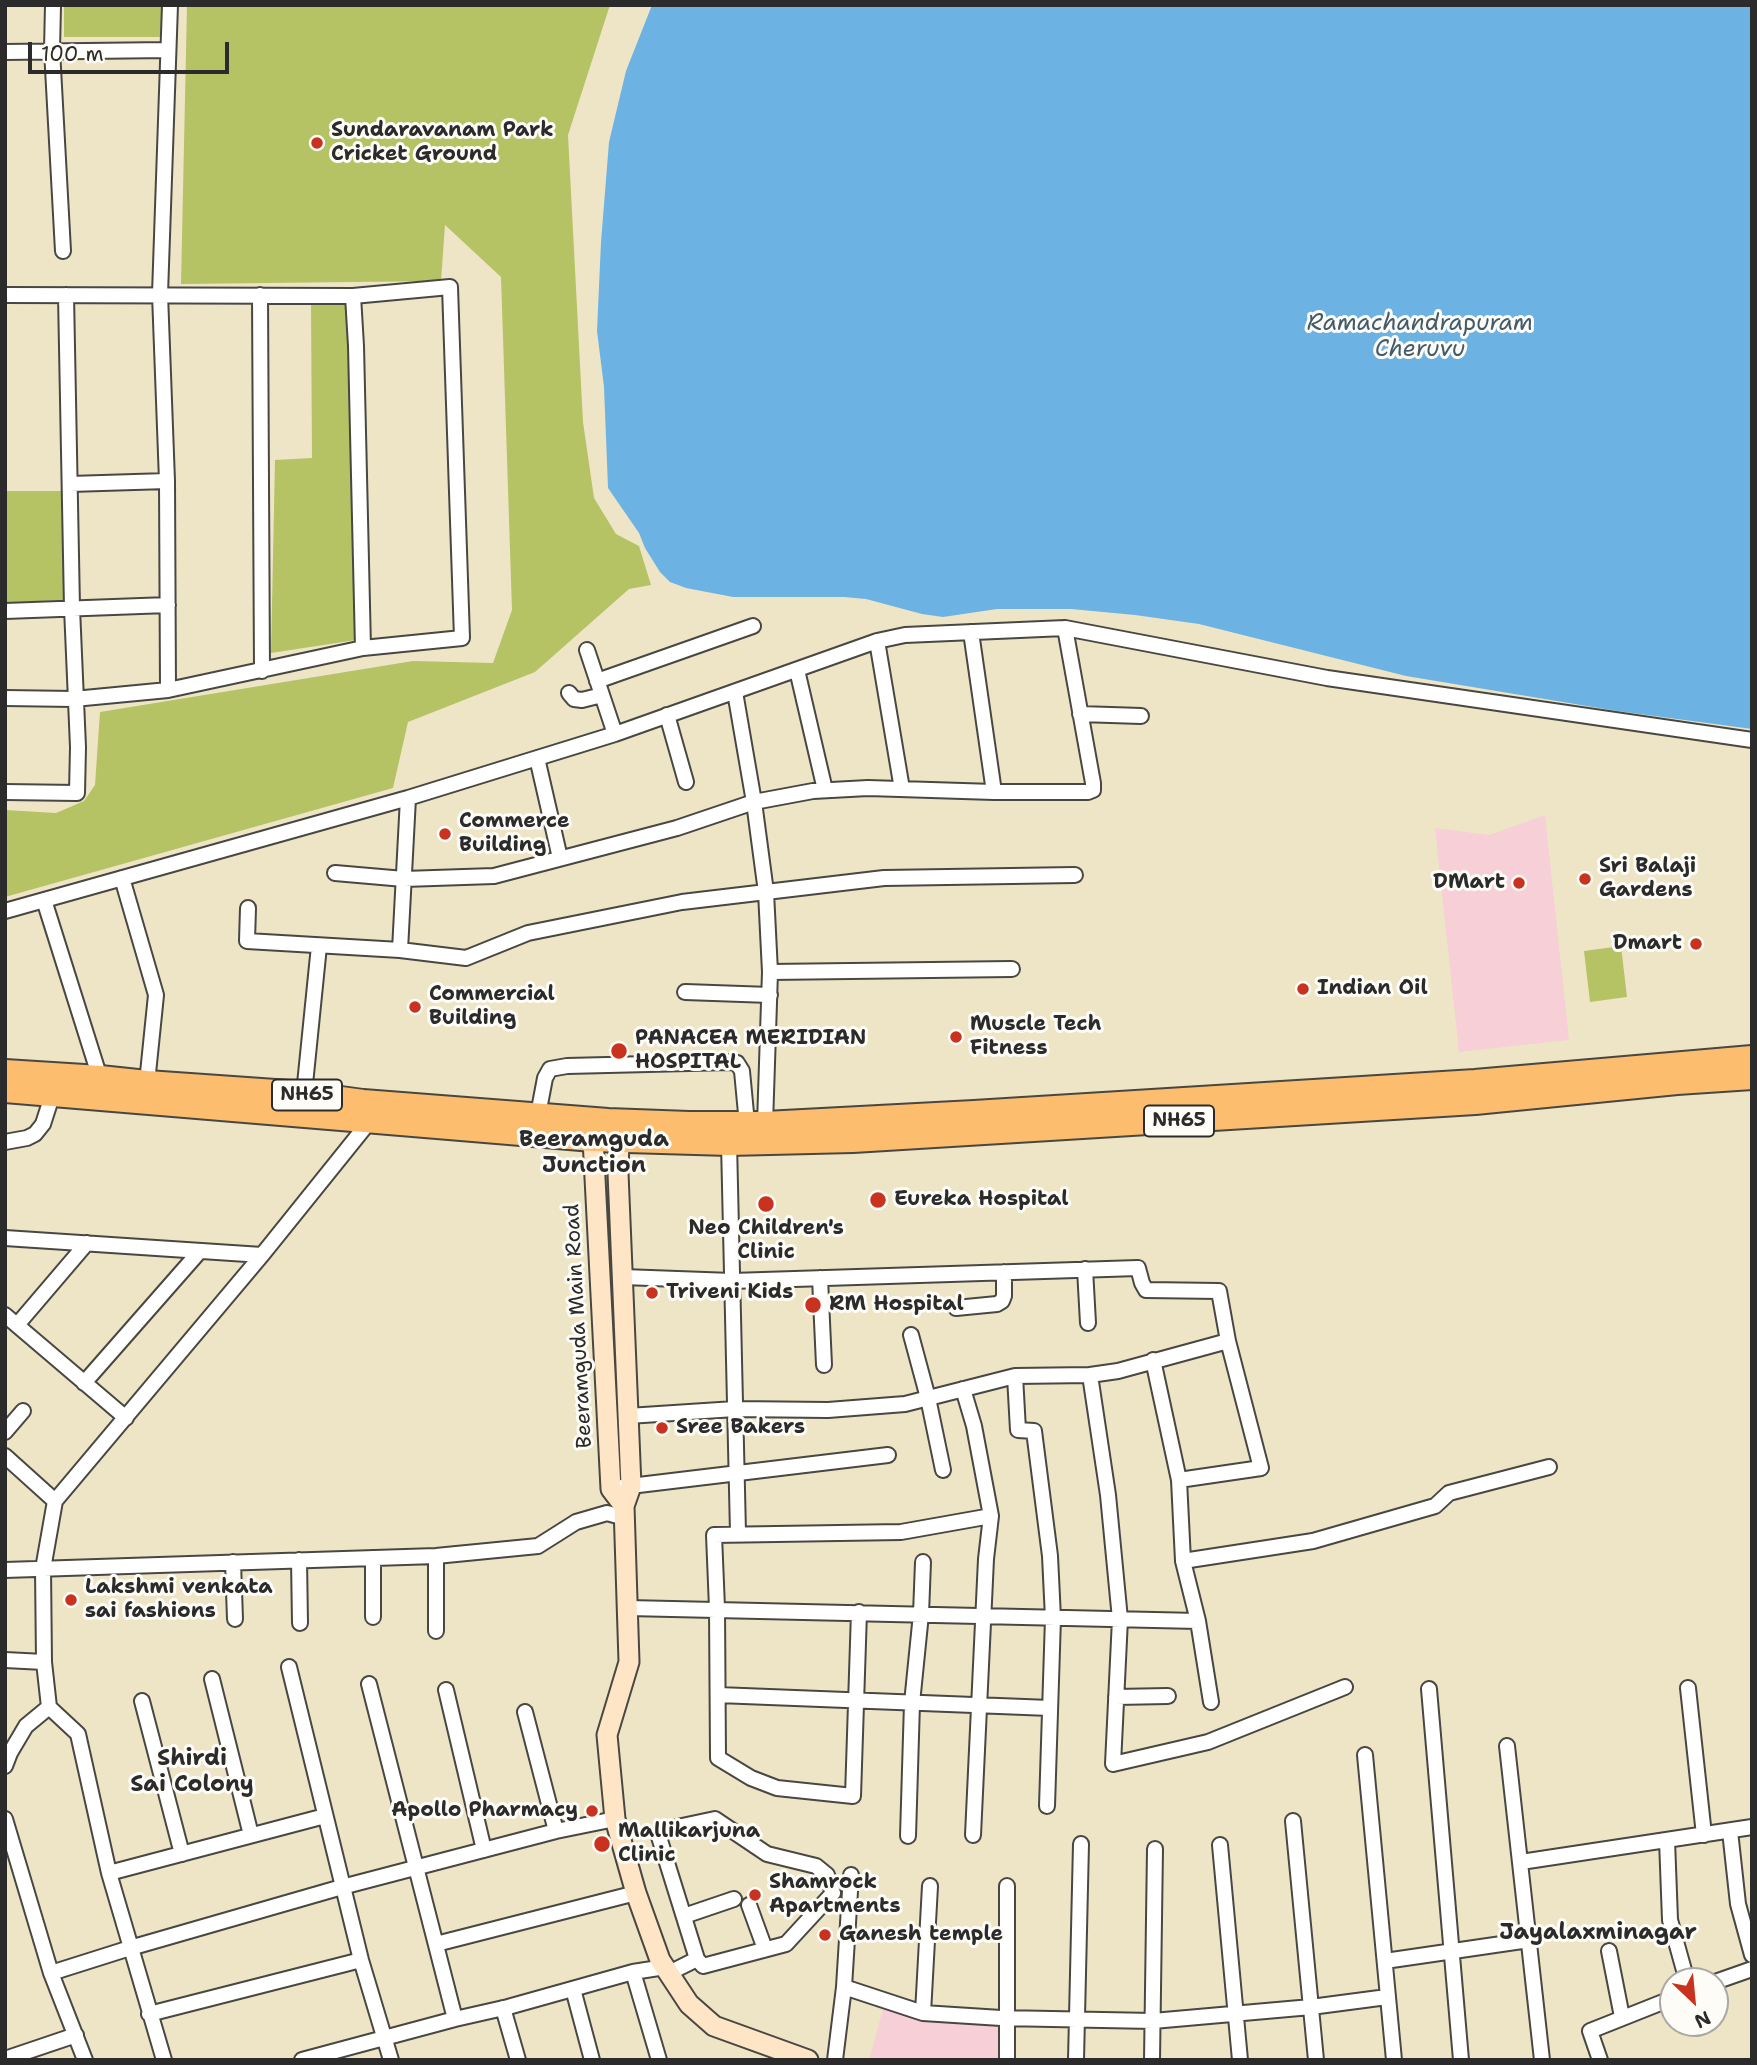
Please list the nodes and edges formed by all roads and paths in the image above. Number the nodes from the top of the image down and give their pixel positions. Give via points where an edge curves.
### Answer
1 (53, 5) edge
2 (170, 5) edge
3 (52, 50) junction
4 (168, 50) junction
5 (5, 52) edge
6 (63, 251) dead end
7 (160, 294) junction
8 (5, 295) edge
9 (66, 295) junction
10 (260, 295) junction
11 (353, 296) junction
12 (167, 481) junction
13 (69, 484) junction
14 (169, 605) junction
15 (72, 608) junction
16 (5, 611) edge
17 (753, 626) dead end
18 (1065, 628) junction
19 (971, 632) junction
20 (877, 641) junction
21 (363, 648) junction
22 (587, 650) dead end
23 (797, 670) junction
24 (262, 671) junction
25 (599, 688) junction
26 (168, 690) junction
27 (735, 692) junction
28 (569, 693) dead end
29 (5, 698) edge
30 (75, 699) junction
31 (1080, 714) junction
32 (667, 715) junction
33 (1141, 716) dead end
34 (615, 734) junction
35 (1752, 740) edge
36 (537, 758) junction
37 (686, 782) dead end
38 (902, 789) junction
39 (825, 790) junction
40 (5, 792) edge
41 (994, 792) junction
42 (408, 798) junction
43 (754, 802) junction
44 (560, 859) junction
45 (335, 873) dead end
46 (1075, 875) dead end
47 (122, 878) junction
48 (404, 879) junction
49 (766, 892) junction
50 (44, 900) junction
51 (248, 908) dead end
52 (5, 911) edge
53 (319, 946) junction
54 (400, 950) junction
55 (1012, 969) dead end
56 (770, 972) junction
57 (685, 992) dead end
58 (770, 995) junction
59 (1752, 1058) edge
60 (5, 1072) edge
61 (1752, 1077) edge
62 (100, 1078) junction
63 (148, 1083) junction
64 (5, 1090) edge
65 (52, 1093) junction
66 (304, 1094) junction
67 (182, 1095) junction
68 (215, 1098) junction
69 (538, 1115) junction
70 (369, 1122) junction
71 (984, 1123) junction
72 (756, 1124) junction
73 (593, 1139) junction
74 (618, 1140) junction
75 (5, 1142) edge
76 (729, 1143) junction
77 (5, 1238) edge
78 (87, 1244) junction
79 (201, 1251) junction
80 (262, 1255) junction
81 (1085, 1269) junction
82 (1004, 1272) junction
83 (622, 1277) junction
84 (820, 1278) junction
85 (732, 1281) junction
86 (956, 1308) dead end
87 (5, 1315) edge
88 (1088, 1323) dead end
89 (17, 1325) junction
90 (911, 1335) dead end
91 (1228, 1341) junction
92 (1153, 1360) junction
93 (824, 1365) dead end
94 (1090, 1375) junction
95 (1014, 1376) junction
96 (84, 1382) junction
97 (962, 1389) junction
98 (928, 1398) junction
99 (735, 1409) junction
100 (23, 1411) dead end
101 (628, 1416) junction
102 (126, 1418) junction
103 (5, 1432) edge
104 (888, 1455) dead end
105 (5, 1456) edge
106 (1549, 1466) dead end
107 (943, 1470) dead end
108 (736, 1472) junction
109 (1179, 1480) junction
110 (631, 1486) junction
111 (611, 1489) junction
112 (55, 1501) junction
113 (625, 1512) junction
114 (991, 1516) junction
115 (738, 1533) junction
116 (436, 1556) junction
117 (373, 1558) junction
118 (299, 1560) junction
119 (1183, 1561) junction
120 (233, 1562) junction
121 (923, 1562) dead end
122 (43, 1569) junction
123 (5, 1570) edge
124 (628, 1608) junction
125 (717, 1608) junction
126 (859, 1612) junction
127 (921, 1614) junction
128 (984, 1616) junction
129 (373, 1617) dead end
130 (1053, 1618) junction
131 (235, 1619) dead end
132 (1120, 1619) junction
133 (1198, 1622) junction
134 (300, 1623) dead end
135 (436, 1631) dead end
136 (5, 1660) edge
137 (44, 1662) junction
138 (289, 1667) dead end
139 (212, 1679) dead end
140 (369, 1684) dead end
141 (1345, 1687) dead end
142 (1688, 1688) dead end
143 (1429, 1689) dead end
144 (446, 1690) dead end
145 (718, 1695) junction
146 (1168, 1696) dead end
147 (1116, 1697) junction
148 (856, 1700) junction
149 (142, 1701) dead end
150 (1211, 1702) dead end
151 (912, 1703) junction
152 (979, 1706) junction
153 (50, 1707) junction
154 (1050, 1709) junction
155 (525, 1712) dead end
156 (1507, 1746) dead end
157 (1364, 1755) dead end
158 (5, 1766) edge
159 (1046, 1806) dead end
160 (325, 1816) junction
161 (5, 1819) edge
162 (615, 1819) junction
163 (1293, 1821) dead end
164 (1752, 1827) edge
165 (556, 1831) junction
166 (1730, 1831) junction
167 (251, 1835) junction
168 (973, 1835) dead end
169 (1703, 1835) junction
170 (908, 1836) dead end
171 (1667, 1840) junction
172 (1081, 1844) dead end
173 (1220, 1845) dead end
174 (1155, 1849) dead end
175 (484, 1850) junction
176 (182, 1854) junction
177 (1521, 1862) junction
178 (416, 1867) junction
179 (109, 1873) junction
180 (851, 1875) dead end
181 (930, 1886) dead end
182 (1007, 1886) dead end
183 (342, 1887) junction
184 (636, 1893) junction
185 (734, 1899) dead end
186 (749, 1905) dead end
187 (684, 1916) junction
188 (1529, 1940) junction
189 (436, 1944) junction
190 (130, 1948) junction
191 (765, 1950) junction
192 (1452, 1951) junction
193 (1609, 1951) dead end
194 (1752, 1955) edge
195 (697, 1959) junction
196 (360, 1960) junction
197 (1385, 1961) junction
198 (1684, 1967) edge
199 (1752, 1969) edge
200 (667, 1970) junction
201 (633, 1972) junction
202 (51, 1973) junction
203 (1729, 1977) edge
204 (844, 1987) junction
205 (573, 1989) junction
206 (1387, 1997) junction
207 (1659, 2003) edge
208 (1311, 2007) junction
209 (503, 2008) junction
210 (923, 2013) junction
211 (149, 2014) junction
212 (1236, 2015) junction
213 (1622, 2017) junction
214 (455, 2018) junction
215 (1006, 2018) junction
216 (1077, 2020) junction
217 (1153, 2021) junction
218 (76, 2035) junction
219 (383, 2038) junction
220 (6, 2056) edge
221 (85, 2060) edge
222 (164, 2060) edge
223 (302, 2060) edge
224 (391, 2060) edge
225 (518, 2060) edge
226 (592, 2060) edge
227 (659, 2060) edge
228 (808, 2060) edge
229 (835, 2060) edge
230 (1007, 2060) edge
231 (1076, 2060) edge
232 (1152, 2060) edge
233 (1240, 2060) edge
234 (1316, 2060) edge
235 (1394, 2060) edge
236 (1461, 2060) edge
237 (1542, 2060) edge
238 (1600, 2060) edge

1 - 3 street
2 - 4 street
3 - 4 street
3 - 5 street
3 - 6 street
4 - 7 street
7 - 9 street
7 - 10 street
7 - 12 street
8 - 9 street
9 - 13 street
10 - 11 street
10 - 24 street
11 - 21 street
11 - 21 street via 450,287 462,638
12 - 13 street
12 - 14 street
13 - 15 street
14 - 15 street
14 - 26 street
15 - 16 street
15 - 30 street
17 - 25 street
18 - 19 street
18 - 31 street
18 - 35 street via 1327,678
19 - 20 street
19 - 41 street
20 - 23 street
20 - 38 street
21 - 24 street
22 - 25 street
23 - 27 street
23 - 39 street
24 - 26 street
25 - 28 street via 582,700
25 - 34 street
26 - 30 street
27 - 32 street
27 - 43 street
29 - 30 street
30 - 40 street via 77,793
31 - 33 street
31 - 41 street via 1093,790
32 - 34 street
32 - 37 street
34 - 36 street
36 - 42 street
36 - 44 street
38 - 39 street
38 - 41 street
39 - 43 street
42 - 47 street
42 - 48 street
43 - 44 street
43 - 49 street
44 - 48 street via 494,876
45 - 48 street
46 - 49 street via 884,878
47 - 50 street
47 - 63 street via 156,995
48 - 54 street
49 - 54 street via 682,902 528,933 466,958
49 - 56 street
50 - 52 street
50 - 62 street
51 - 53 street via 247,941
53 - 54 street
53 - 66 street
55 - 56 street
56 - 58 street
57 - 58 street
58 - 72 street
59 - 71 highway, NH65
60 - 62 highway, NH65
61 - 71 highway, NH65 via 1475,1102
62 - 63 highway, NH65
63 - 67 highway, NH65
64 - 65 highway, NH65
65 - 67 highway, NH65
65 - 75 street via 43,1124 35,1134
66 - 68 highway, NH65
66 - 69 highway, NH65
67 - 68 highway, NH65
68 - 70 highway, NH65
69 - 72 highway, NH65
69 - 72 street via 551,1069 730,1062 743,1071
70 - 73 highway, NH65
70 - 80 street
71 - 72 highway, NH65
71 - 76 highway, NH65 via 853,1140
73 - 74 highway, NH65
73 - 111 main road, Beeramguda Main Road
74 - 76 highway, NH65
74 - 83 main road, Beeramguda Main Road
76 - 85 street
77 - 78 street
78 - 79 street
78 - 89 street
79 - 80 street
79 - 96 street
80 - 102 street
81 - 82 street
81 - 88 street
81 - 91 street via 1138,1268 1146,1290 1219,1291
82 - 84 street
82 - 86 street via 1002,1301
83 - 85 street
83 - 101 main road, Beeramguda Main Road
84 - 85 street
84 - 93 street
85 - 99 street
87 - 89 street
89 - 96 street
90 - 98 street
91 - 92 street
91 - 109 street via 1261,1468
92 - 94 street
92 - 109 street
94 - 95 street
94 - 132 street
95 - 97 street
95 - 130 street via 1018,1430 1034,1431
96 - 102 street
97 - 98 street
97 - 114 street
98 - 99 street via 828,1410
98 - 107 street
99 - 101 street
99 - 108 street
100 - 103 street
101 - 110 main road, Beeramguda Main Road
102 - 112 street
104 - 108 street
105 - 112 street
106 - 119 street via 1449,1493 1435,1506 1313,1541
108 - 110 street
108 - 115 street
109 - 119 street
110 - 111 street
110 - 113 main road, Beeramguda Main Road
111 - 113 main road
112 - 122 street
113 - 116 street via 576,1522 538,1546
113 - 124 main road, Beeramguda Main Road
114 - 115 street via 901,1532
114 - 128 street
115 - 125 street via 714,1535
116 - 117 street
116 - 135 street
117 - 118 street
117 - 129 street
118 - 120 street
118 - 134 street
119 - 133 street
120 - 122 street
120 - 131 street
121 - 127 street
122 - 123 street
122 - 137 street
124 - 125 street
124 - 162 main road, Beeramguda Main Road via 629,1662 607,1735
125 - 126 street
125 - 145 street
126 - 127 street
126 - 148 street
127 - 128 street
127 - 151 street
128 - 130 street
128 - 152 street
130 - 132 street
130 - 154 street
132 - 133 street
132 - 147 street
133 - 150 street
136 - 137 street
137 - 153 street
138 - 160 street
139 - 167 street
140 - 178 street
141 - 147 street via 1208,1742 1113,1764
142 - 169 street
143 - 192 street
144 - 175 street
145 - 148 street
145 - 148 street via 718,1758 778,1788 853,1797
146 - 147 street
148 - 151 street
149 - 176 street
151 - 152 street
151 - 170 street
152 - 154 street
152 - 168 street
153 - 158 street via 26,1726
153 - 179 street via 78,1734
154 - 159 street
155 - 165 street
156 - 177 street
157 - 197 street
160 - 167 street
160 - 183 street
161 - 202 street
162 - 165 street
162 - 184 main road, Beeramguda Main Road
163 - 208 street
164 - 166 street
165 - 175 street
166 - 169 street
166 - 194 street via 1738,1904
167 - 176 street
169 - 171 street
171 - 177 street
171 - 198 street via 1670,1920
172 - 216 street
173 - 212 street
174 - 217 street
175 - 178 street
176 - 179 street
177 - 188 street
178 - 183 street
178 - 189 street
179 - 190 street
180 - 204 street
181 - 210 street
182 - 215 street
183 - 190 street
183 - 196 street
184 - 189 street
184 - 200 main road, Beeramguda Main Road
185 - 187 street
186 - 191 street
187 - 191 street via 659,1837 668,1829 715,1819 767,1854 816,1866 827,1875 833,1894 786,1944
187 - 195 street
188 - 192 street
188 - 237 street
189 - 214 street
190 - 202 street
190 - 211 street
191 - 195 street via 703,1966
192 - 197 street
192 - 236 street
193 - 213 street
195 - 200 street
196 - 211 street
196 - 219 street
197 - 206 street
199 - 203 street
200 - 201 street
200 - 228 main road, Beeramguda Main Road via 688,2004 714,2026
201 - 205 street
201 - 227 street
202 - 218 street
204 - 210 street
204 - 229 street
205 - 209 street
205 - 226 street
206 - 208 street
206 - 235 street
207 - 213 street
208 - 212 street
208 - 234 street
209 - 214 street
209 - 225 street
210 - 215 street
211 - 222 street
212 - 217 street
212 - 233 street
213 - 238 street via 1590,2031
214 - 219 street
215 - 216 street
215 - 230 street
216 - 217 street
216 - 231 street
217 - 232 street
218 - 220 street
218 - 221 street
219 - 223 street
219 - 224 street

